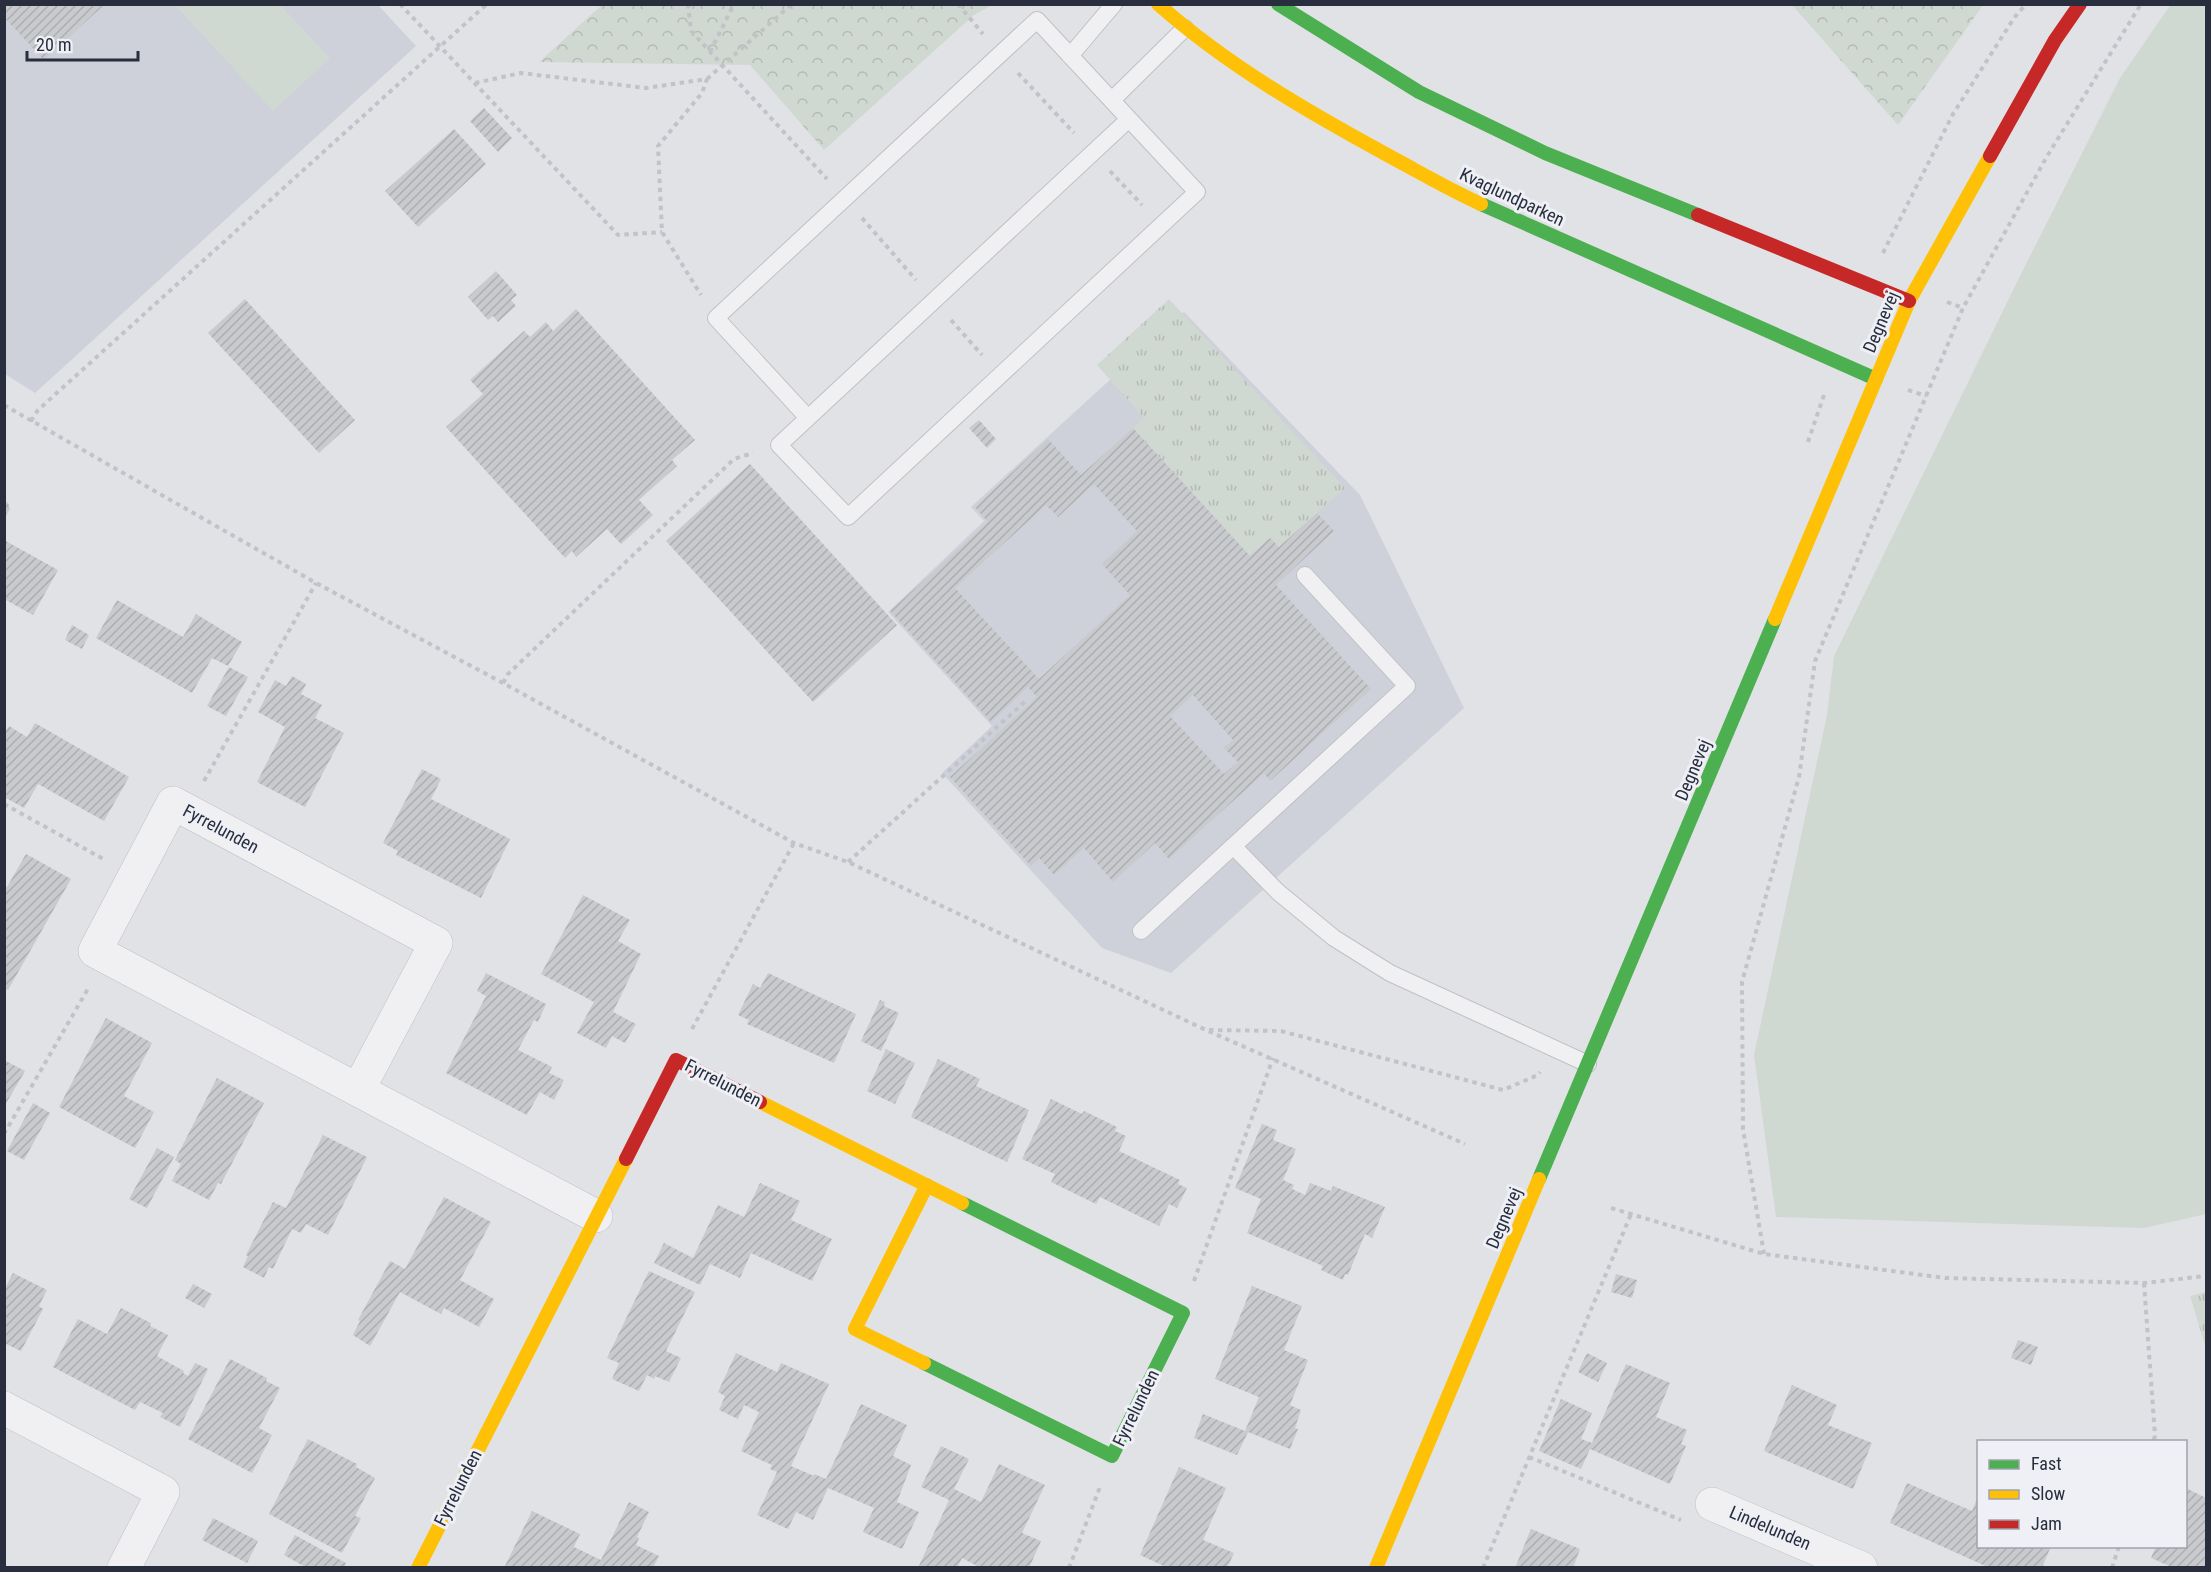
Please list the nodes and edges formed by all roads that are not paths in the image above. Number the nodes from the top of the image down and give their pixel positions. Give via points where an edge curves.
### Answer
1 (1114, 4) edge
2 (1158, 4) edge
3 (1278, 4) edge
4 (2080, 4) edge
5 (1185, 28) junction
6 (1070, 56) junction
7 (1112, 100) junction
8 (1129, 119) junction
9 (1909, 301) junction
10 (1876, 379) junction
11 (808, 418) junction
12 (1305, 575) dead end
13 (1233, 846) junction
14 (1141, 931) dead end
15 (1588, 1064) junction
16 (358, 1090) junction
17 (927, 1185) junction
18 (596, 1216) junction
19 (4, 1408) edge
20 (1712, 1504) road end
21 (124, 1568) edge
22 (418, 1568) edge
23 (1376, 1568) edge
24 (1861, 1568) edge

1 - 6 lane
2 - 5 street, Kvaglundparken
3 - 9 street via 1419,92 1545,153
4 - 9 street, Degnevej via 2055,40
5 - 7 lane
5 - 10 street, Kvaglundparken via 1332,124 1470,200
6 - 7 lane
6 - 11 lane via 1037,20 716,318
7 - 8 lane
8 - 11 lane
8 - 11 lane via 1197,192 848,518 779,445
9 - 10 street, Degnevej
10 - 15 street, Degnevej
12 - 13 lane via 1407,686
13 - 14 lane
13 - 15 lane via 1278,892 1334,938 1390,973
15 - 23 street, Degnevej
16 - 16 street, Fyrrelunden via 436,943 173,803 95,951
16 - 18 street
17 - 17 street, Fyrrelunden via 855,1329 1112,1456 1183,1313
17 - 18 street, Fyrrelunden via 676,1060
18 - 22 street, Fyrrelunden
19 - 21 street via 164,1492
20 - 24 street, Lindelunden

